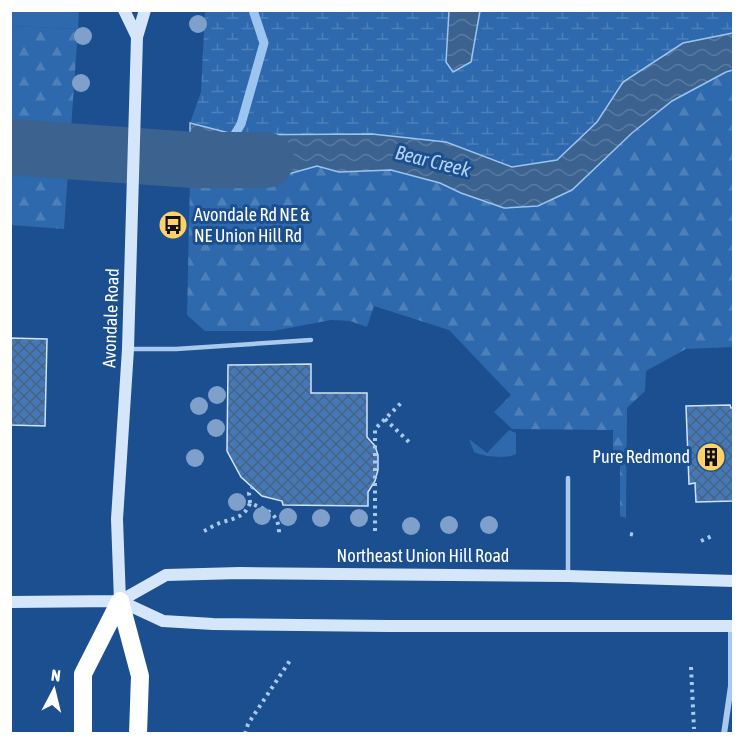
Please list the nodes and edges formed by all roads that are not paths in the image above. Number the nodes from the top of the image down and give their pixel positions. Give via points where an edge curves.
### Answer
1 (124, 10) edge
2 (145, 10) edge
3 (137, 37) junction
4 (311, 340) dead end
5 (128, 349) junction
6 (568, 478) dead end
7 (568, 576) junction
8 (734, 581) edge
9 (120, 601) junction
10 (10, 602) edge
11 (732, 626) edge
12 (83, 734) edge
13 (138, 734) edge
14 (724, 734) edge

1 - 3 main road, Avondale Road
2 - 3 main road, Avondale Road
3 - 5 main road, Avondale Road
4 - 5 lane
5 - 9 main road, Avondale Road via 117,519
6 - 7 lane
7 - 8 main road, Northeast Union Hill Road
7 - 9 main road, Northeast Union Hill Road via 166,575
9 - 10 main road, Northeast Union Hill Road
9 - 11 main road, Northeast Union Hill Road via 164,621 201,623
9 - 12 highway via 83,674
9 - 13 highway via 140,676
11 - 14 street via 731,686

